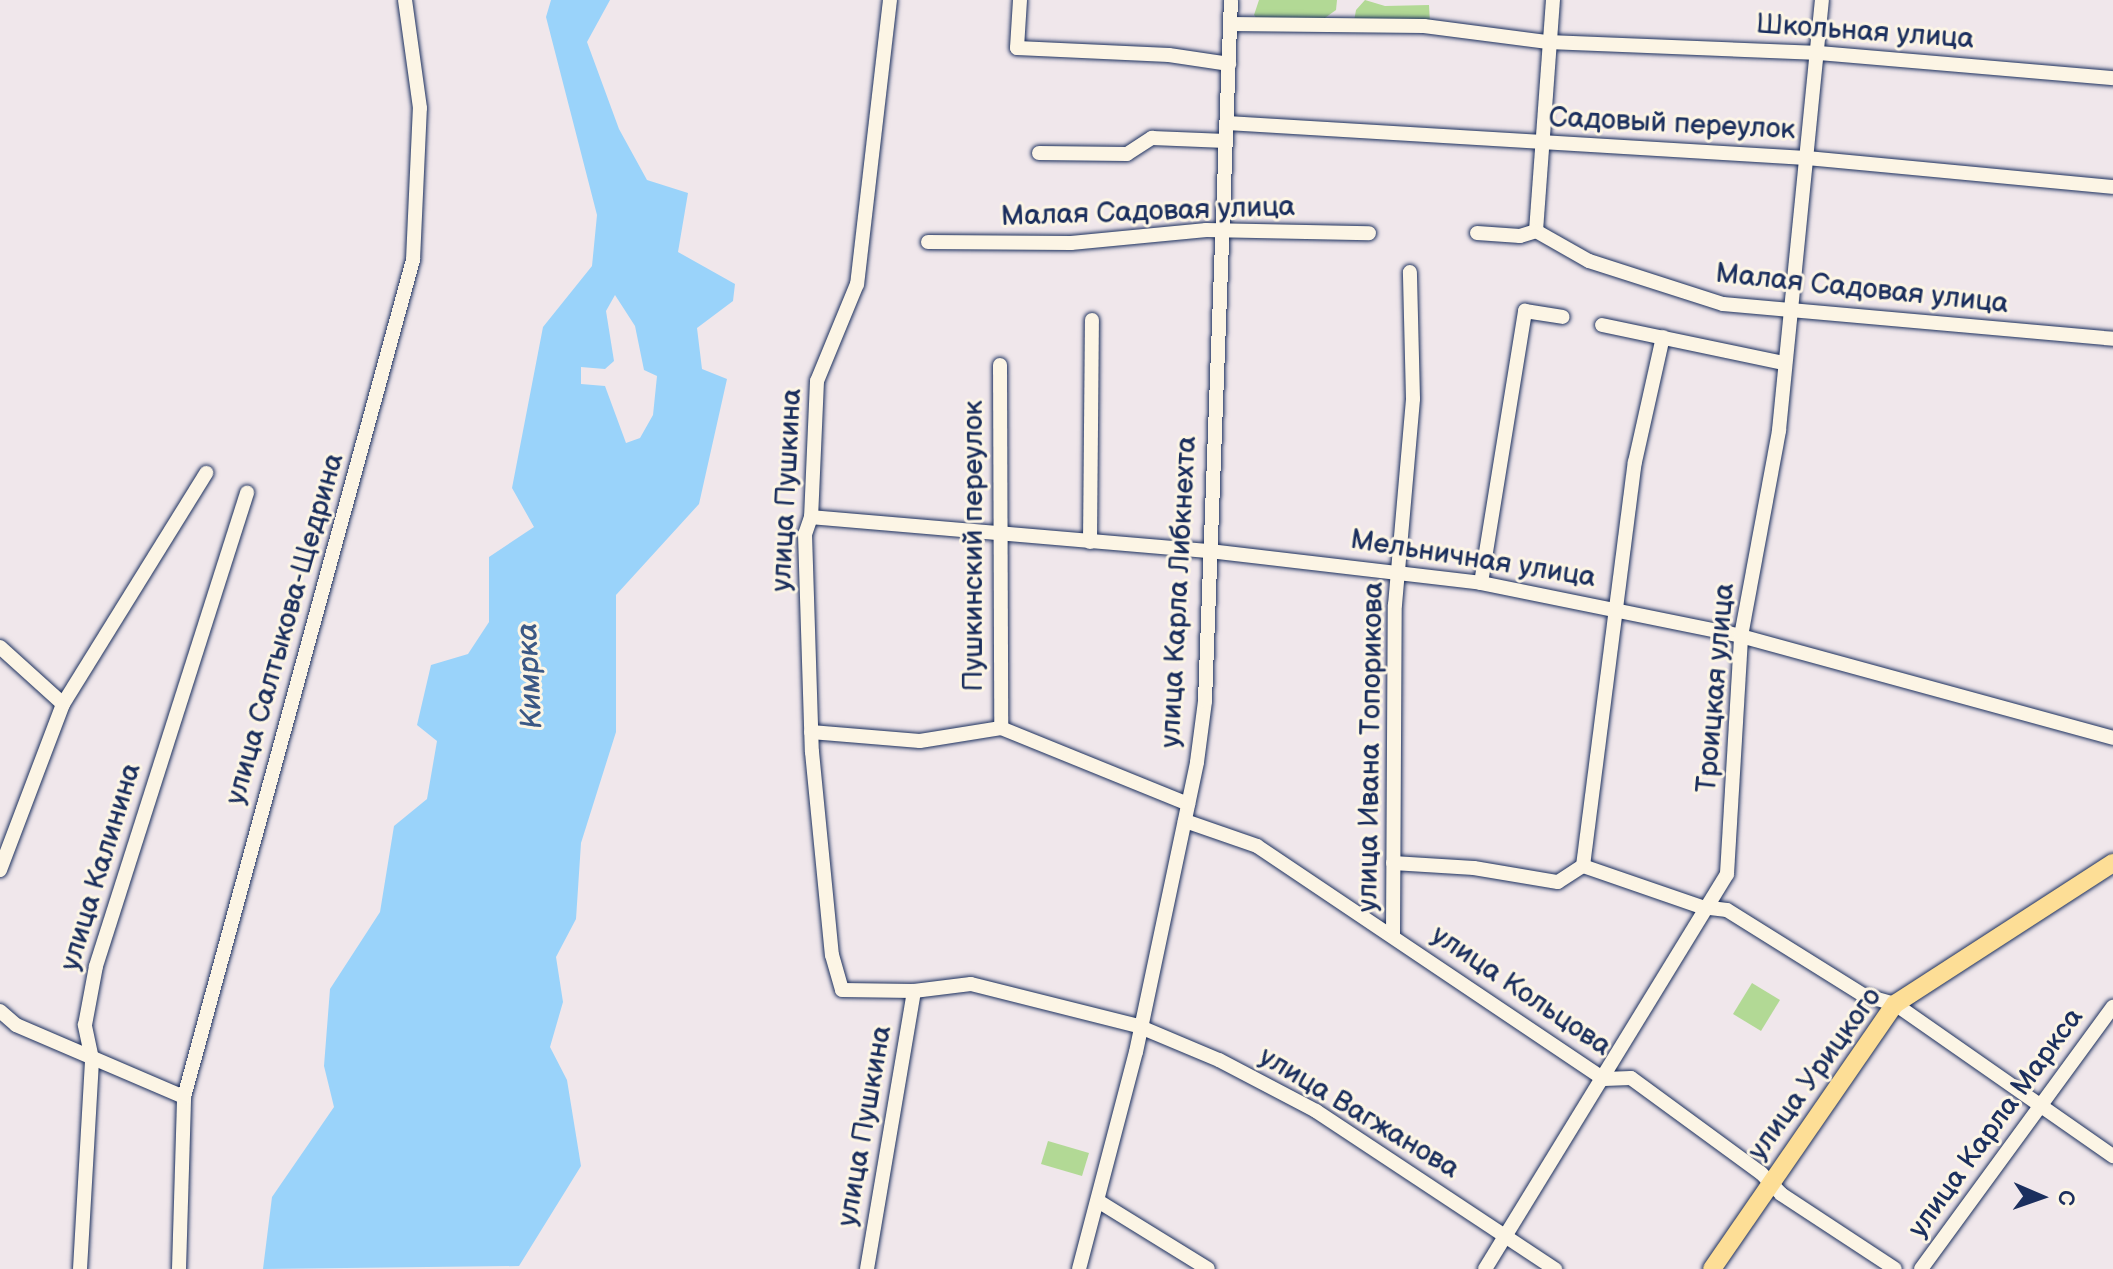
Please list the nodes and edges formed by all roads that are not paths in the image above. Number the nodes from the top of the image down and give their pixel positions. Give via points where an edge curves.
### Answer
1 (405, 0) edge
2 (890, 0) edge
3 (1020, 0) edge
4 (1231, 0) edge
5 (1553, 0) edge
6 (1822, 0) edge
7 (1230, 24) junction
8 (1548, 42) junction
9 (1820, 53) junction
10 (1229, 64) junction
11 (2113, 78) edge
12 (1227, 123) junction
13 (1226, 141) junction
14 (1538, 143) junction
15 (1039, 153) dead end
16 (1806, 158) junction
17 (2113, 187) edge
18 (1219, 231) junction
19 (1536, 231) junction
20 (1369, 233) dead end
21 (1477, 233) dead end
22 (928, 242) dead end
23 (1410, 272) dead end
24 (1791, 312) junction
25 (1563, 317) dead end
26 (1092, 320) dead end
27 (1602, 325) dead end
28 (1663, 337) junction
29 (2113, 339) edge
30 (1784, 363) junction
31 (1000, 365) dead end
32 (206, 473) dead end
33 (247, 492) dead end
34 (811, 517) junction
35 (1001, 535) junction
36 (1090, 542) junction
37 (1210, 551) junction
38 (1401, 571) junction
39 (1481, 583) junction
40 (1615, 608) junction
41 (1741, 636) junction
42 (0, 647) edge
43 (63, 704) junction
44 (1001, 728) junction
45 (811, 732) junction
46 (2113, 738) edge
47 (1188, 804) junction
48 (1185, 821) junction
49 (1393, 863) junction
50 (2113, 863) edge
51 (1583, 866) junction
52 (0, 870) edge
53 (1702, 907) junction
54 (1393, 935) junction
55 (842, 990) joint
56 (914, 991) junction
57 (1895, 1004) junction
58 (2113, 1007) edge
59 (0, 1011) edge
60 (1138, 1026) junction
61 (92, 1059) junction
62 (1604, 1079) junction
63 (184, 1097) junction
64 (2038, 1105) junction
65 (2113, 1156) edge
66 (1771, 1183) junction
67 (1098, 1201) junction
68 (1507, 1236) junction
69 (80, 1269) edge
70 (179, 1269) edge
71 (867, 1269) edge
72 (1079, 1269) edge
73 (1208, 1269) edge
74 (1485, 1269) edge
75 (1555, 1269) edge
76 (1712, 1269) edge
77 (1895, 1269) edge
78 (1921, 1269) edge

1 - 63 street, улица Салтыкова-Щедрина via 420,108 413,260
2 - 34 street, улица Пушкина via 857,284 817,381
3 - 10 street via 1017,48 1169,55
4 - 7 street, улица Карла Либкнехта
5 - 8 street
6 - 9 street, Троицкая улица
7 - 8 street, Школьная улица via 1424,26
7 - 10 street, улица Карла Либкнехта
8 - 9 street, Школьная улица
8 - 14 street
9 - 11 street, Школьная улица
9 - 16 street, Троицкая улица
10 - 12 street, улица Карла Либкнехта
12 - 13 street, улица Карла Либкнехта
12 - 14 street, Садовый переулок
13 - 15 street via 1152,138 1127,154
13 - 18 street, улица Карла Либкнехта
14 - 16 street, Садовый переулок
14 - 19 street
16 - 17 street, Садовый переулок
16 - 24 street, Троицкая улица
18 - 20 street, Малая Садовая улица
18 - 22 street, Малая Садовая улица via 1071,243
18 - 37 street, улица Карла Либкнехта
19 - 21 street via 1520,236
19 - 24 street, Малая Садовая улица via 1589,261 1688,295
23 - 38 street, улица Ивана Топорикова via 1413,399
24 - 29 street, Малая Садовая улица
24 - 30 street, Троицкая улица
25 - 39 street via 1525,311
26 - 36 street
27 - 28 street
28 - 30 street
28 - 40 street via 1635,462
30 - 41 street, Троицкая улица via 1779,430
31 - 35 street, Пушкинский переулок
32 - 43 street
33 - 61 street, улица Калинина via 96,966 85,1025
34 - 35 street, Мельничная улица
34 - 45 street, улица Пушкина via 805,534
35 - 36 street, Мельничная улица
35 - 44 street, Пушкинский переулок
36 - 37 street, Мельничная улица
37 - 38 street, Мельничная улица
37 - 47 street, улица Карла Либкнехта via 1205,701
38 - 39 street, Мельничная улица
38 - 49 street, улица Ивана Топорикова via 1395,605
39 - 40 street, Мельничная улица
40 - 41 street, Мельничная улица
40 - 51 street
41 - 46 street, Мельничная улица
41 - 53 street, Троицкая улица via 1727,874
42 - 43 street
43 - 52 street
44 - 45 street via 920,741
44 - 47 street
45 - 55 street, улица Пушкина via 832,955
47 - 48 street, улица Карла Либкнехта
48 - 54 street, улица Кольцова via 1257,846
48 - 60 street, улица Карла Либкнехта
49 - 51 street via 1474,868 1558,882
49 - 54 street, улица Ивана Топорикова
50 - 57 main road, улица Урицкого
51 - 53 street
53 - 57 street via 1727,910 1863,995
53 - 62 street, Троицкая улица
54 - 62 street, улица Кольцова
55 - 56 street, улица Вагжанова
56 - 60 street, улица Вагжанова via 971,984
56 - 71 street, улица Пушкина
57 - 64 street
57 - 66 main road, улица Урицкого
58 - 64 street, улица Карла Маркса
59 - 61 street via 16,1025
60 - 67 street, улица Карла Либкнехта
60 - 68 street, улица Вагжанова via 1219,1060 1316,1111
61 - 63 street
61 - 69 street, улица Калинина
62 - 66 street, улица Кольцова via 1631,1078
62 - 68 street, Троицкая улица
63 - 70 street, улица Салтыкова-Щедрина
64 - 65 street
64 - 78 street, улица Карла Маркса
66 - 76 main road, улица Урицкого
66 - 77 street, улица Кольцова
67 - 72 street, улица Карла Либкнехта
67 - 73 street
68 - 74 street, Троицкая улица
68 - 75 street, улица Вагжанова

